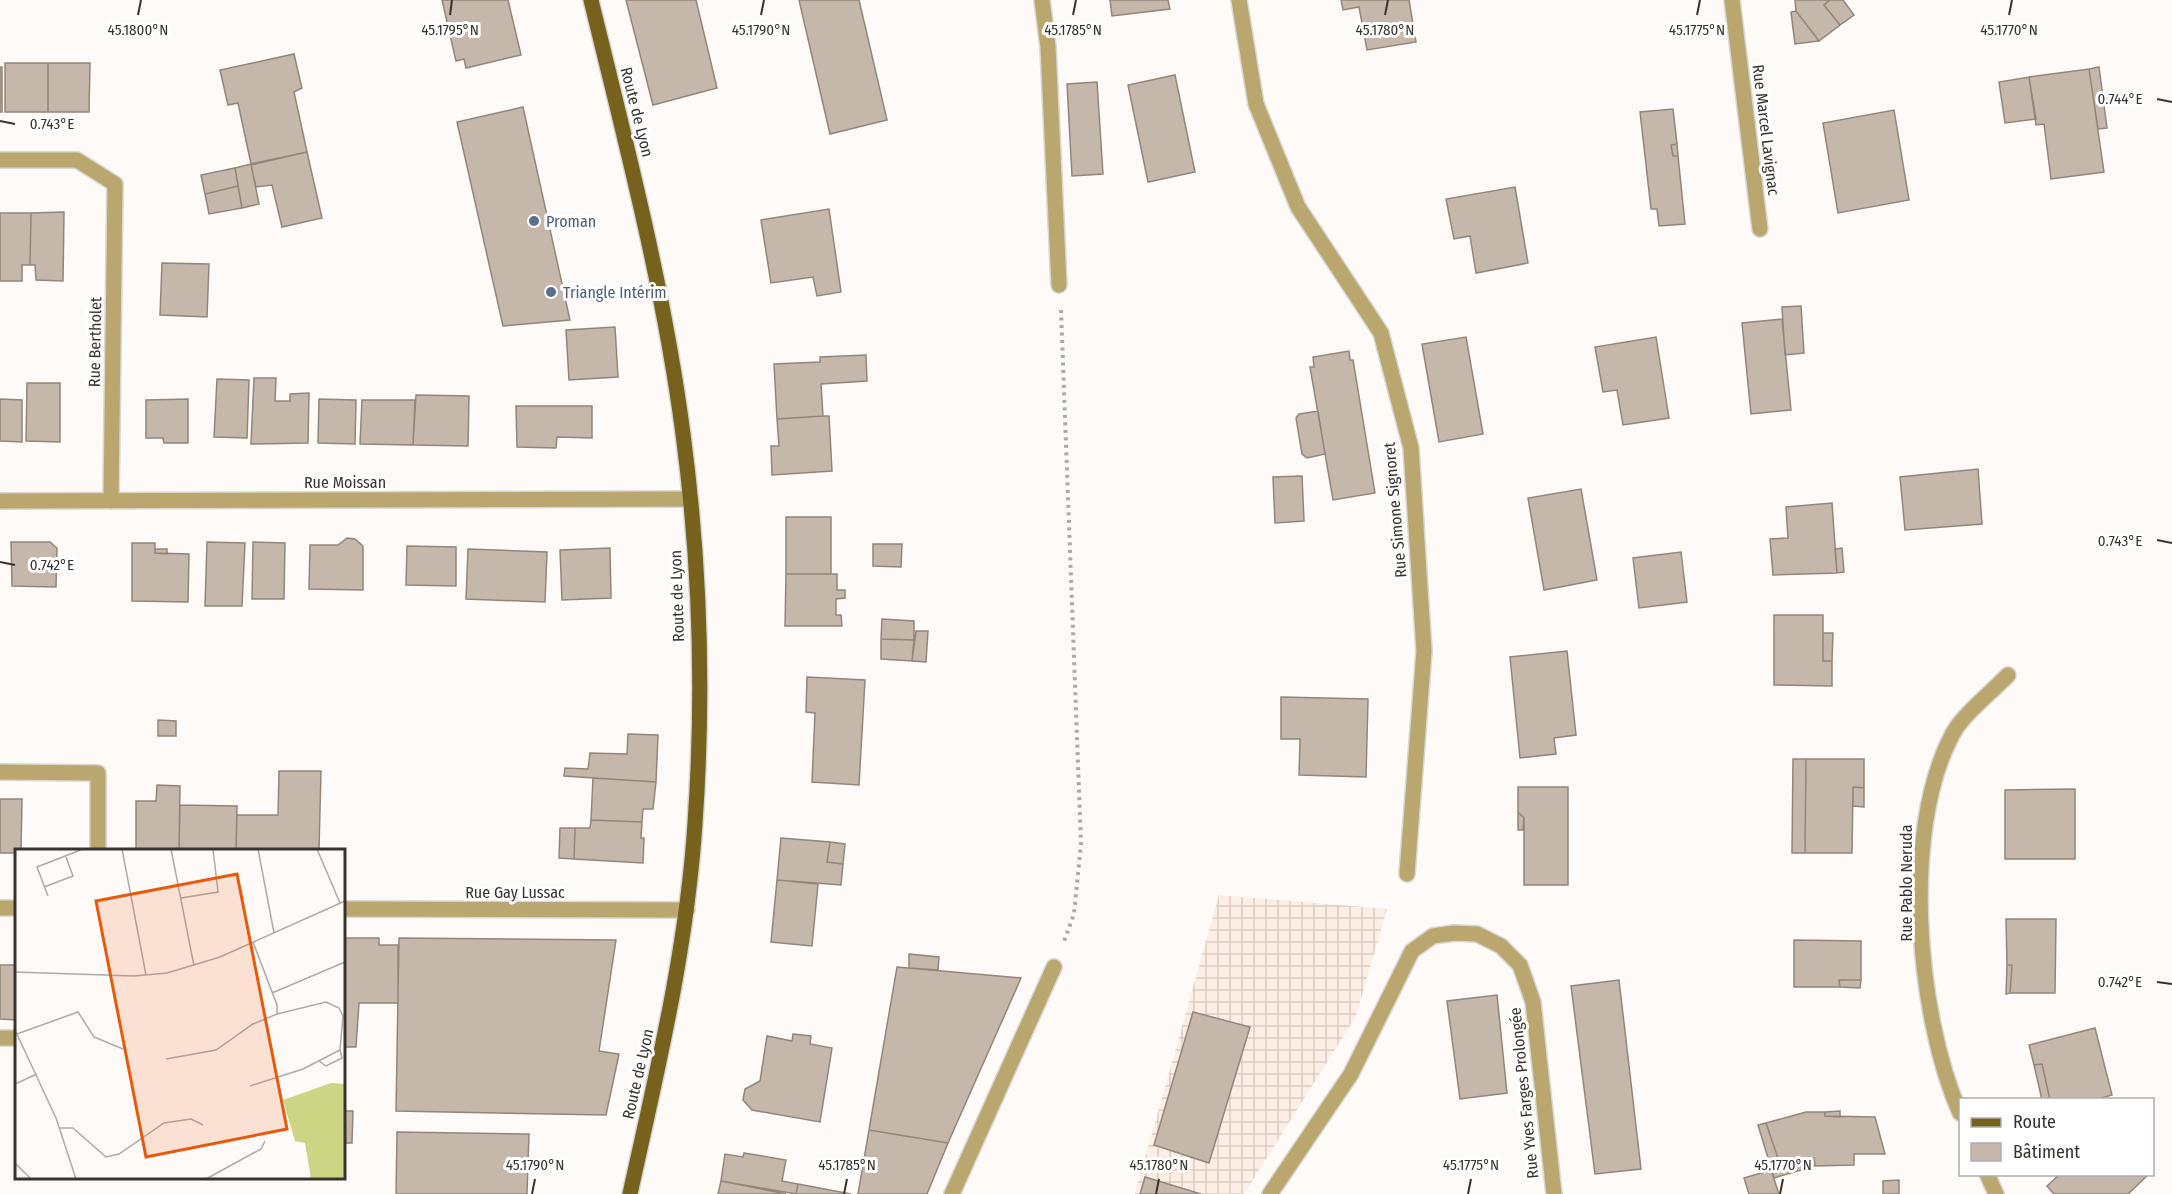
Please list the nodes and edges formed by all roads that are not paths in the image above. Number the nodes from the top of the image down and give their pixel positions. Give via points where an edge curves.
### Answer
1 (591, 0) edge
2 (1042, 0) edge
3 (1239, 0) edge
4 (1732, 0) edge
5 (0, 160) edge
6 (1760, 229) dead end
7 (1059, 285) road end
8 (690, 500) junction
9 (0, 501) edge
10 (111, 501) junction
11 (2008, 675) dead end
12 (0, 772) edge
13 (98, 849) edge
14 (1407, 874) dead end
15 (345, 909) edge
16 (687, 910) junction
17 (1054, 966) road end
18 (1959, 1111) edge
19 (1988, 1176) edge
20 (630, 1194) edge
21 (952, 1194) edge
22 (1270, 1194) edge
23 (1554, 1194) edge
24 (1996, 1194) edge

1 - 8 main road, Route de Lyon via 654,267 683,433
2 - 7 street via 1048,47
3 - 14 street, Rue Simone Signoret via 1256,104 1299,207 1381,333 1411,448 1424,651
4 - 6 street, Rue Marcel Lavignac
5 - 10 street, Rue Bertholet via 77,160 115,184
8 - 10 street, Rue Moissan
8 - 16 main road, Route de Lyon via 699,732
9 - 10 street, Rue Moissan
11 - 18 street, Rue Pablo Neruda via 1953,732 1936,767 1924,819 1921,926 1928,994 1950,1089
12 - 13 street via 98,773
15 - 16 street, Rue Gay Lussac
16 - 20 main road, Route de Lyon via 671,1009
17 - 21 street
19 - 24 street
22 - 23 street, Rue Yves Farges Prolongée via 1351,1074 1412,951 1433,936 1454,933 1477,934 1501,946 1520,965 1533,1002

